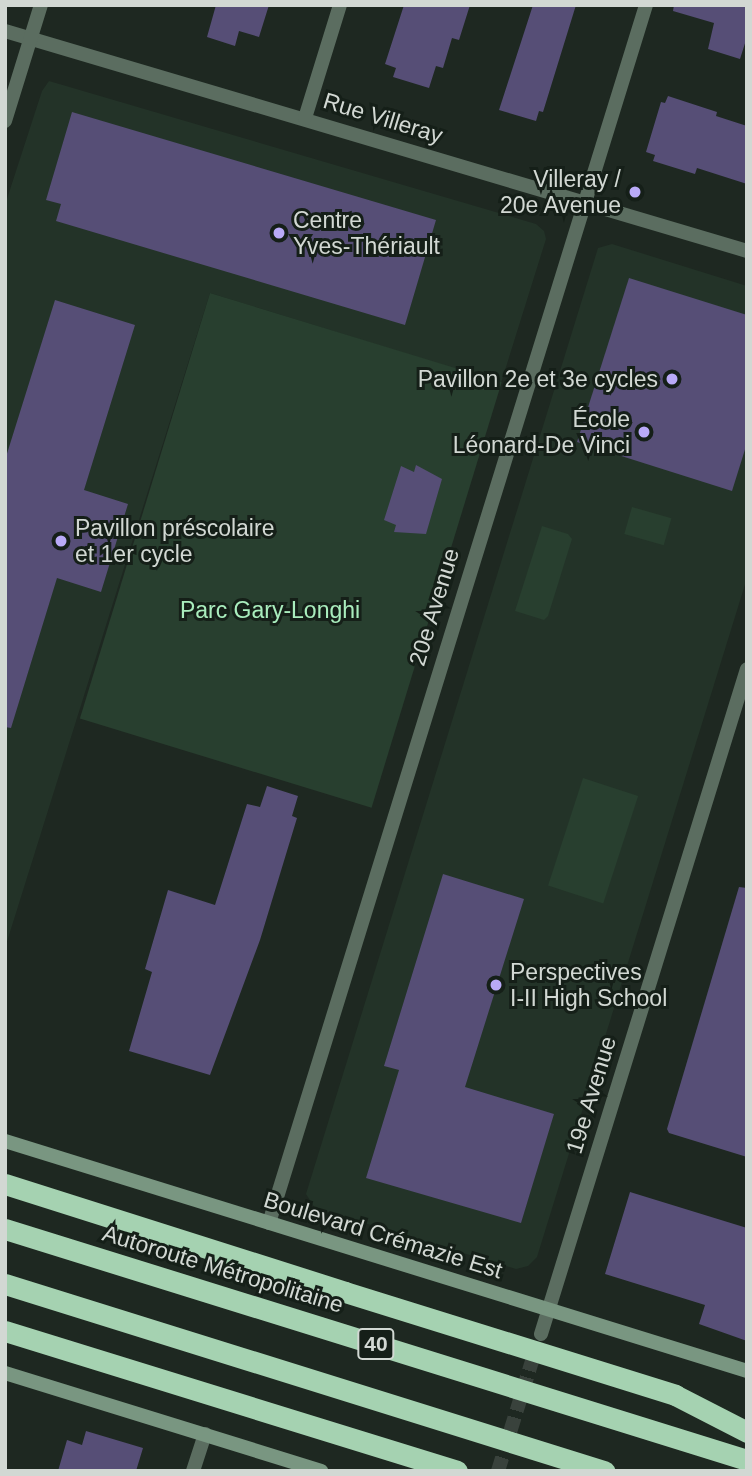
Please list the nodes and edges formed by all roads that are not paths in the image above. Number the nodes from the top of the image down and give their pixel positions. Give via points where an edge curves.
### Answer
1 (41, 5) edge
2 (340, 5) edge
3 (646, 5) edge
4 (5, 31) edge
5 (31, 39) junction
6 (305, 118) junction
7 (5, 121) edge
8 (585, 203) junction
9 (747, 251) edge
10 (747, 668) edge
11 (5, 1141) edge
12 (5, 1184) edge
13 (269, 1223) junction
14 (5, 1229) edge
15 (5, 1284) edge
16 (548, 1310) junction
17 (5, 1331) edge
18 (541, 1334) tunnel mouth
19 (747, 1371) edge
20 (5, 1373) edge
21 (747, 1432) edge
22 (205, 1434) junction
23 (747, 1460) edge
24 (193, 1471) edge
25 (321, 1471) edge
26 (457, 1471) edge
27 (604, 1471) edge

1 - 5 street
2 - 6 street
3 - 8 street, 20e Avenue
4 - 5 street, Rue Villeray
5 - 6 street, Rue Villeray
5 - 7 street
6 - 8 street, Rue Villeray
8 - 9 street, Rue Villeray
8 - 13 street, 20e Avenue
10 - 16 street, 19e Avenue
11 - 13 main road, Boulevard Crémazie Est
12 - 21 highway, bridge via 675,1395
13 - 16 main road, Boulevard Crémazie Est
14 - 23 highway, Autoroute Métropolitaine / 40, bridge
15 - 27 highway, 40, bridge
16 - 18 street, 19e Avenue
16 - 19 main road, Boulevard Crémazie Est
17 - 26 highway
20 - 22 main road
22 - 24 street
22 - 25 main road

